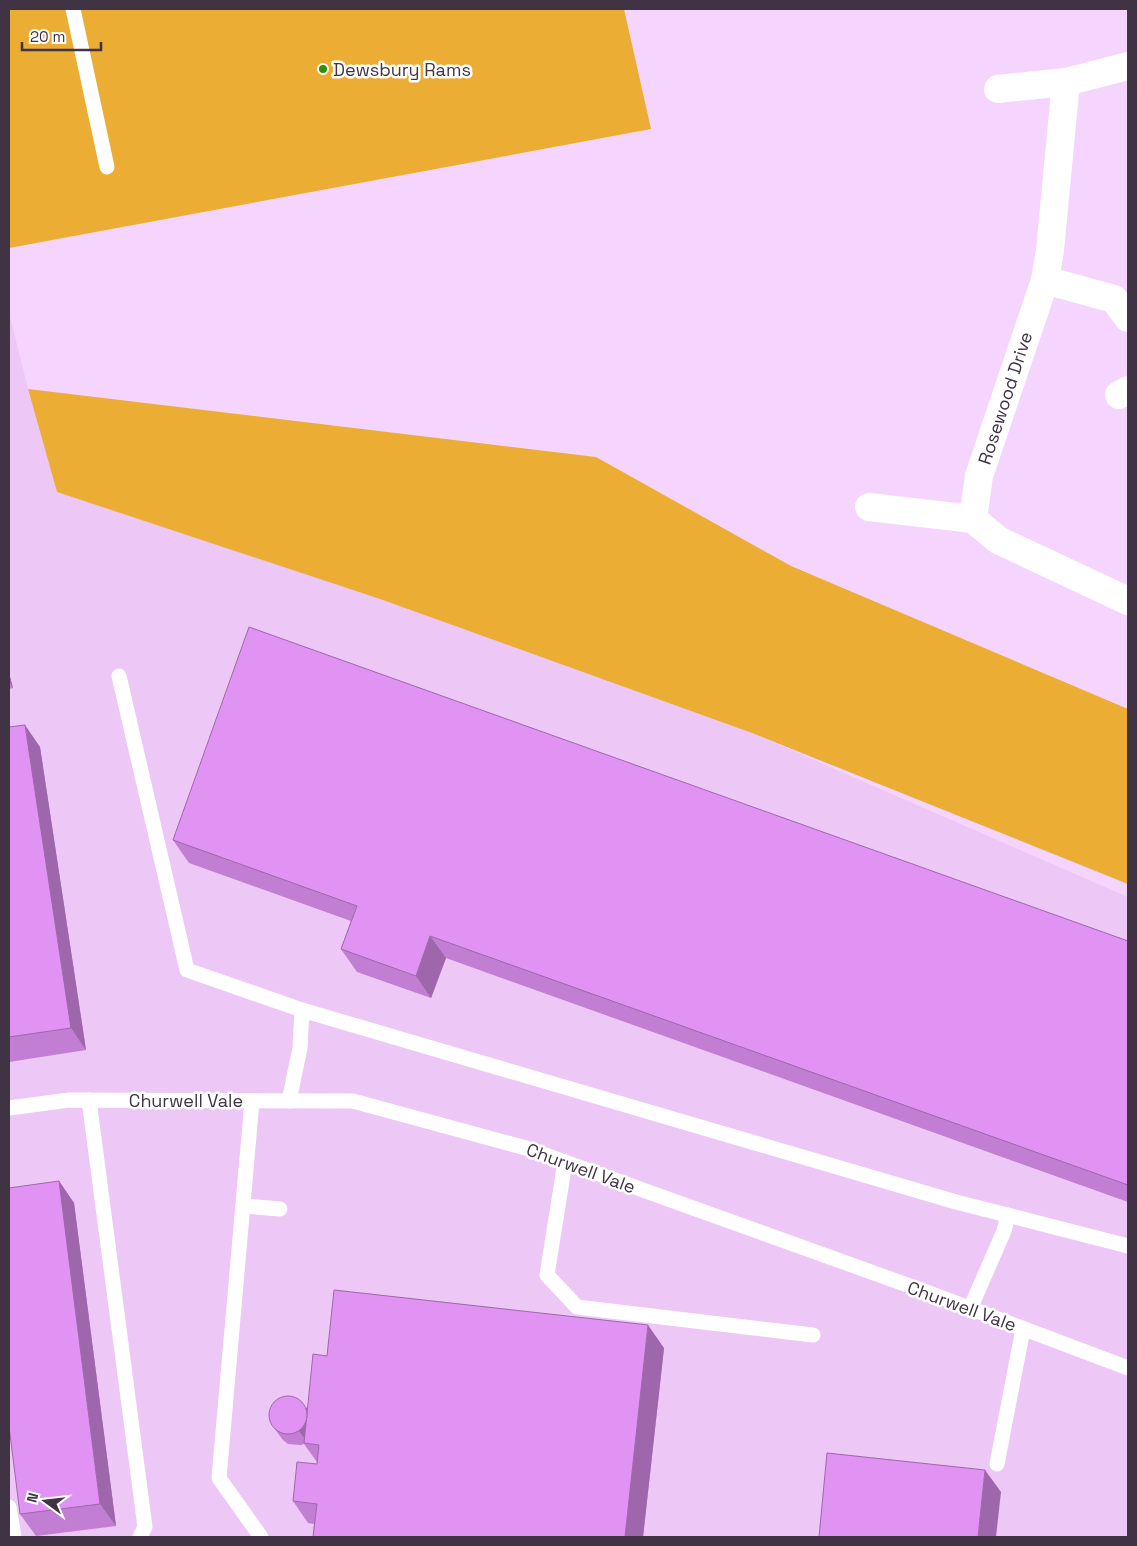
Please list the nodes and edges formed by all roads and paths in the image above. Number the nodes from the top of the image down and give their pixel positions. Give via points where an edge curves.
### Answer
1 (73, 9) edge
2 (1128, 66) edge
3 (1066, 82) junction
4 (998, 89) dead end
5 (107, 167) dead end
6 (1045, 280) junction
7 (1128, 318) edge
8 (869, 507) dead end
9 (972, 518) junction
10 (1128, 600) edge
11 (119, 676) dead end
12 (302, 1010) junction
13 (89, 1100) junction
14 (252, 1100) junction
15 (289, 1101) junction
16 (9, 1108) edge
17 (565, 1162) junction
18 (243, 1206) junction
19 (280, 1209) dead end
20 (1008, 1215) junction
21 (1128, 1246) edge
22 (970, 1309) junction
23 (1024, 1329) junction
24 (813, 1335) dead end
25 (1128, 1368) edge
26 (997, 1464) dead end
27 (9, 1507) edge
28 (14, 1537) edge
29 (140, 1537) edge
30 (260, 1537) edge

1 - 5 lane
2 - 3 street
3 - 4 street
3 - 6 street, Rosewood Drive
6 - 7 street via 1114,299
6 - 9 street, Rosewood Drive via 979,476
8 - 9 street
9 - 10 street via 998,540
11 - 12 lane via 187,970
12 - 15 lane via 300,1048
12 - 20 lane
13 - 14 lane, Churwell Vale
13 - 16 lane, Churwell Vale
13 - 29 lane via 145,1527
14 - 15 lane, Churwell Vale
14 - 18 lane
15 - 17 lane, Churwell Vale via 353,1101 526,1148
17 - 22 lane, Churwell Vale
17 - 24 lane via 547,1275 577,1308
18 - 19 lane
18 - 30 lane via 219,1478
20 - 21 lane
20 - 22 lane
22 - 23 lane, Churwell Vale
23 - 25 lane, Churwell Vale
23 - 26 lane
27 - 28 lane

